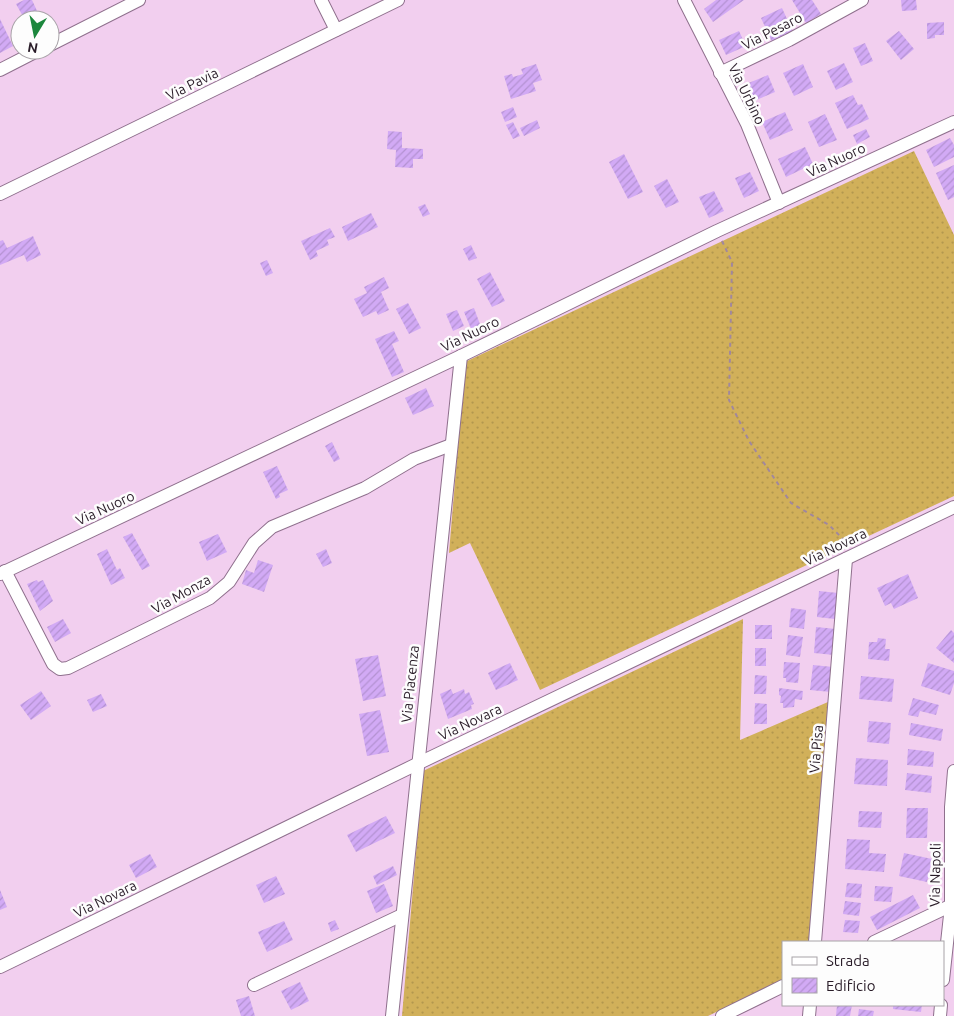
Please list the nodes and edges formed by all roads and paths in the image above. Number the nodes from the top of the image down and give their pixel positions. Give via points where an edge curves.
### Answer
1 (139, 0) edge
2 (320, 0) edge
3 (398, 0) edge
4 (684, 0) edge
5 (862, 0) edge
6 (336, 30) junction
7 (60, 40) edge
8 (20, 60) edge
9 (0, 70) edge
10 (720, 72) junction
11 (954, 122) edge
12 (0, 194) edge
13 (779, 203) junction
14 (717, 231) junction
15 (461, 356) junction
16 (452, 445) junction
17 (954, 507) edge
18 (851, 557) junction
19 (3, 573) edge
20 (417, 764) junction
21 (954, 771) edge
22 (952, 905) edge
23 (402, 915) junction
24 (815, 941) edge
25 (876, 941) edge
26 (0, 967) edge
27 (944, 972) edge
28 (254, 985) dead end
29 (782, 986) edge
30 (392, 1016) edge
31 (722, 1016) edge

1 - 7 street
2 - 6 street
3 - 6 street, Via Pavia
4 - 10 street, Via Urbino
5 - 10 street, Via Pesaro via 789,40
6 - 12 street, Via Pavia
8 - 9 street
10 - 13 street, Via Urbino
11 - 13 street, Via Nuoro
13 - 14 street, Via Nuoro
14 - 15 street, Via Nuoro
14 - 18 path via 732,262 729,400 749,441 791,503 829,525 844,539
15 - 16 street, Via Piacenza
15 - 19 street, Via Nuoro
16 - 19 street, Via Monza via 414,459 365,488 275,525 254,543 229,582 210,598 68,668 60,669 53,664
16 - 20 street, Via Piacenza
17 - 18 street, Via Novara
18 - 20 street, Via Novara
18 - 24 street, Via Pisa
20 - 23 street, Via Piacenza
20 - 26 street, Via Novara
21 - 22 street, Via Napoli via 950,808
22 - 25 street
22 - 27 street, Via Napoli
23 - 28 street
23 - 30 street, Via Piacenza
29 - 31 street

